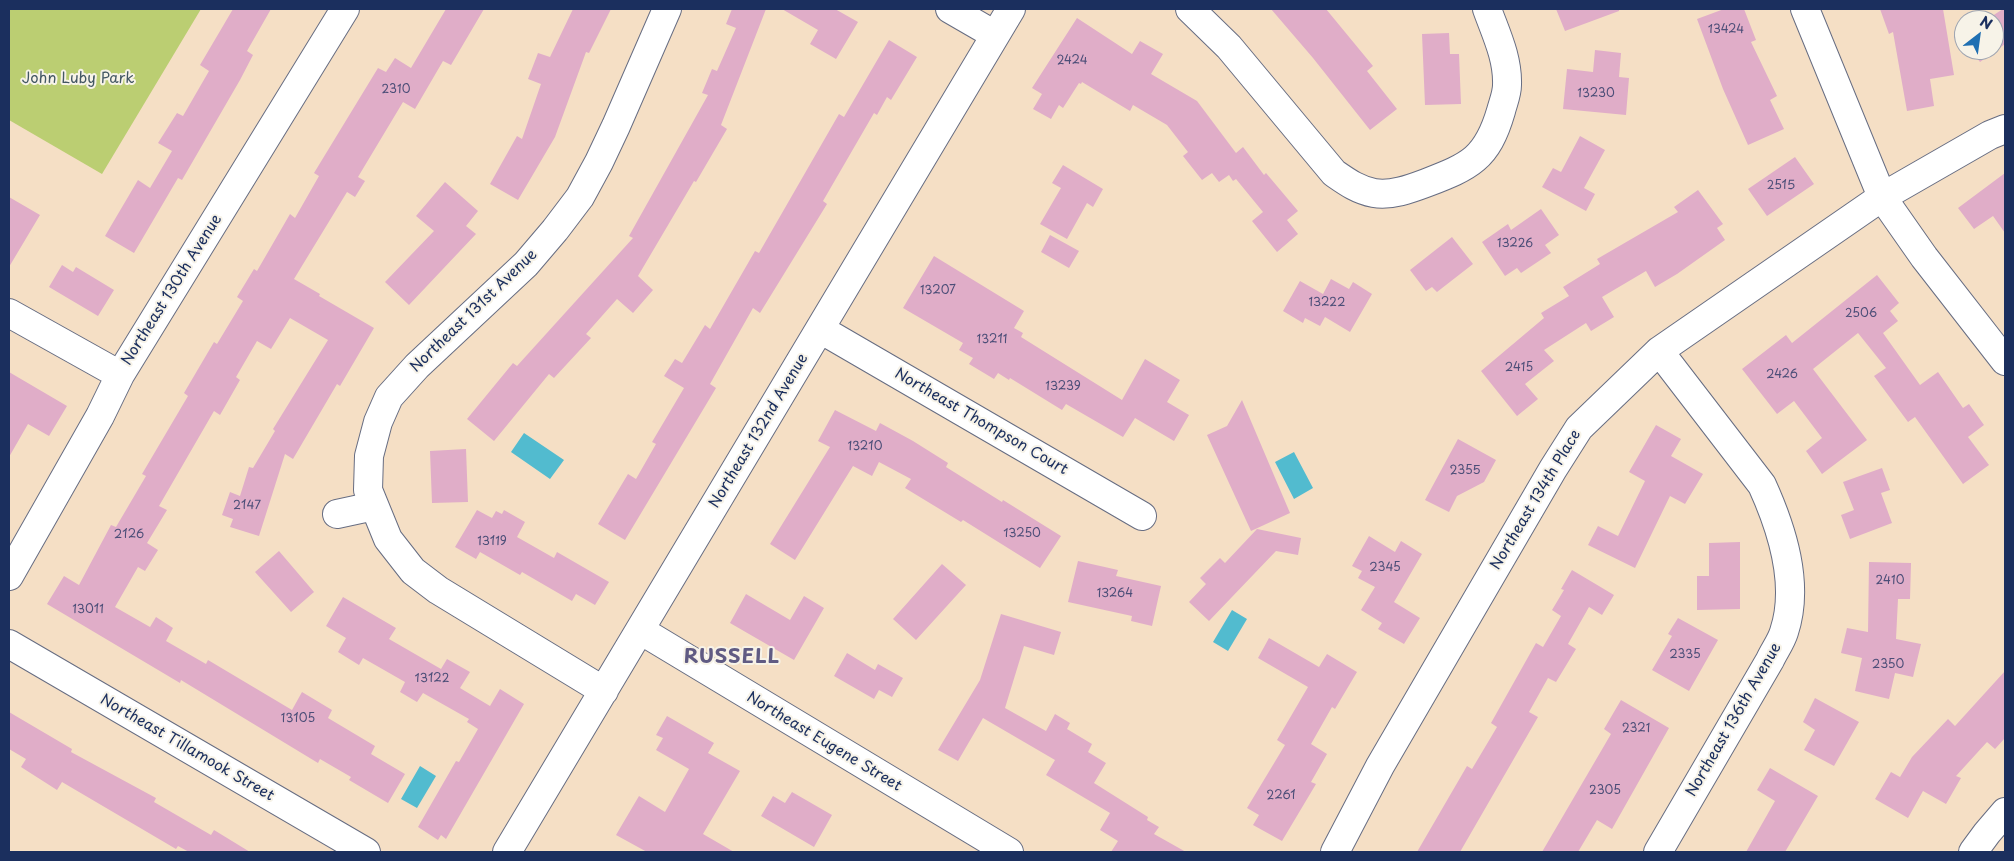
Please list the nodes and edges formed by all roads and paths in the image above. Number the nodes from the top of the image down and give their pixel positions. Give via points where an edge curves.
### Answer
1 (345, 9) edge
2 (667, 9) edge
3 (950, 9) edge
4 (1011, 9) edge
5 (1190, 9) edge
6 (1487, 9) edge
7 (1806, 9) edge
8 (995, 35) junction
9 (2005, 129) edge
10 (1882, 197) junction
11 (9, 313) edge
12 (820, 329) junction
13 (1659, 351) junction
14 (2005, 361) edge
15 (120, 375) junction
16 (374, 506) junction
17 (337, 514) dead end
18 (1142, 516) dead end
19 (9, 576) edge
20 (640, 630) junction
21 (9, 644) edge
22 (604, 691) junction
23 (2005, 812) edge
24 (366, 852) edge
25 (507, 852) edge
26 (1009, 852) edge
27 (1335, 852) edge
28 (1658, 852) edge
29 (1973, 852) edge

1 - 15 street, Northeast 130th Avenue
2 - 16 street, Northeast 131st Avenue via 616,126 580,197 526,264 417,366 389,397 369,456 368,490
3 - 8 street
4 - 8 street, Northeast 132nd Avenue
5 - 6 street via 1229,47 1334,173 1356,188 1376,194 1407,190 1456,172 1483,150 1494,133 1507,87 1505,59
7 - 10 street
8 - 12 street, Northeast 132nd Avenue
9 - 10 street, Northeast 134th Place via 1990,134
10 - 13 street, Northeast 134th Place
10 - 14 street
11 - 15 street
12 - 18 street, Northeast Thompson Court
12 - 20 street, Northeast 132nd Avenue
13 - 27 street, Northeast 134th Place via 1579,428 1385,758
13 - 28 street, Northeast 136th Avenue via 1762,485 1784,544 1790,604 1784,633 1770,660
15 - 19 street, Northeast 130th Avenue
16 - 17 street
16 - 22 street via 388,539 413,571 438,590
20 - 22 street, Northeast 132nd Avenue
20 - 26 street, Northeast Eugene Street
21 - 24 street, Northeast Tillamook Street
22 - 25 street, Northeast 132nd Avenue
23 - 29 street

